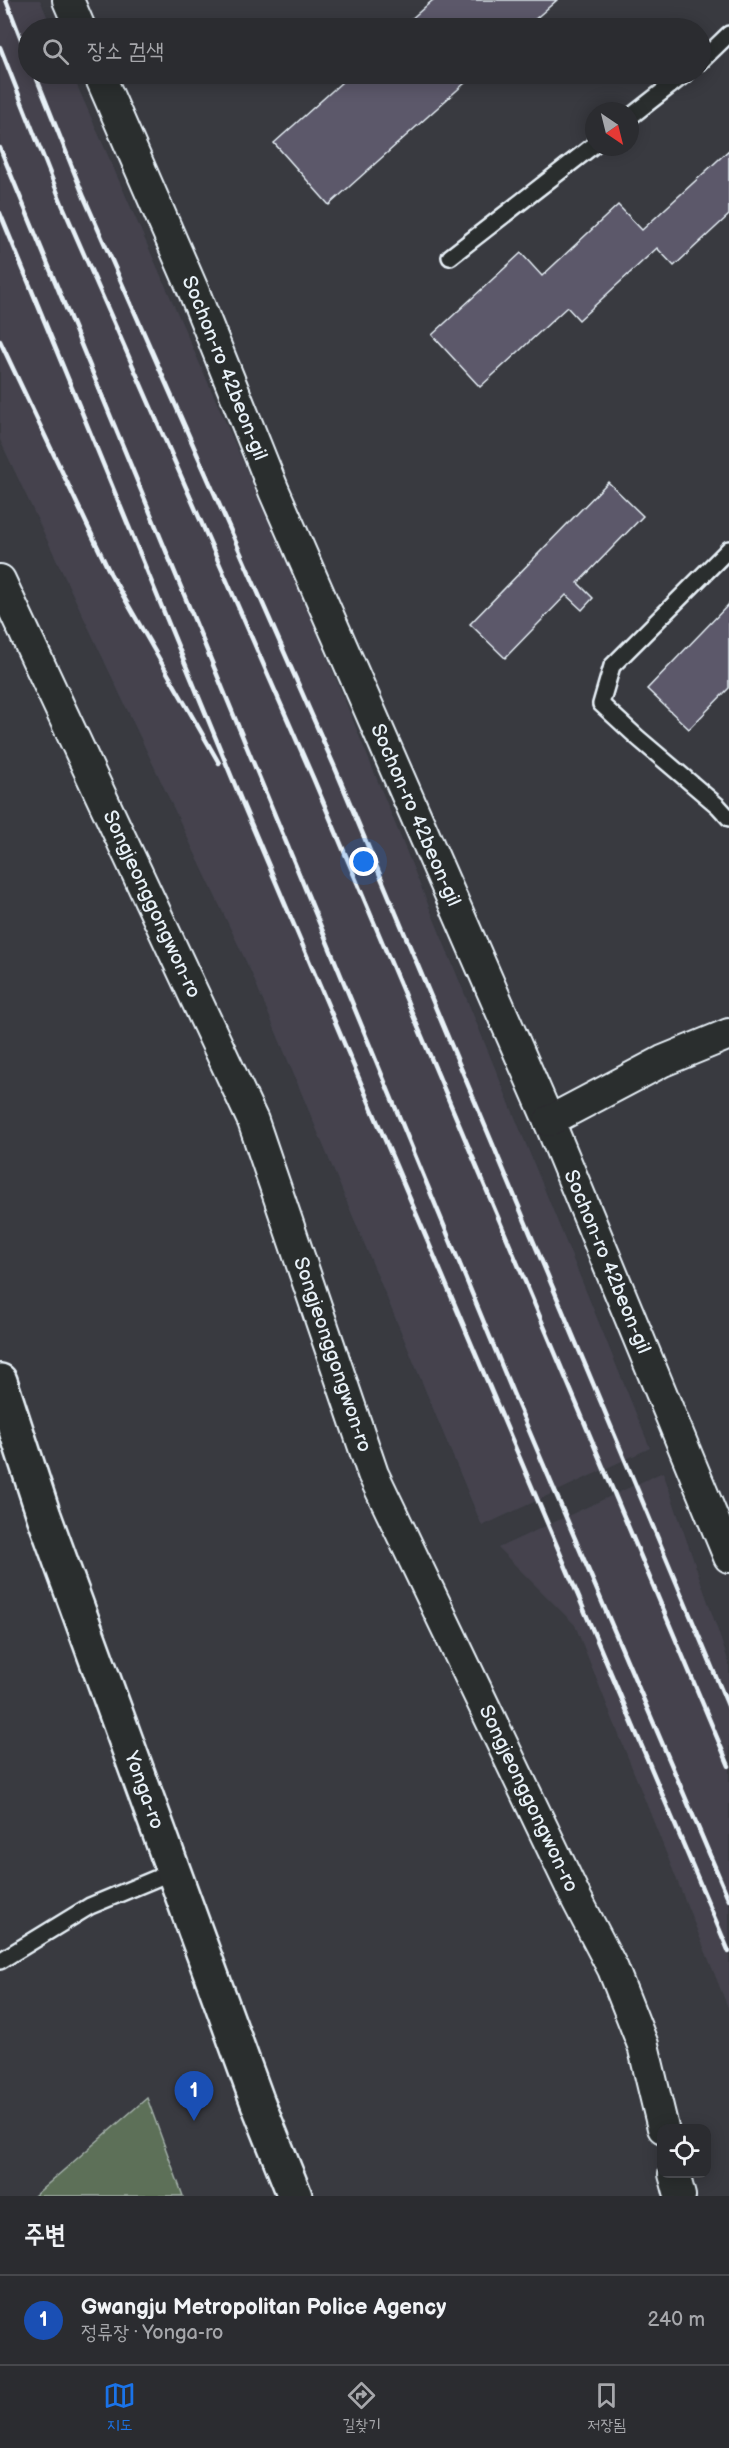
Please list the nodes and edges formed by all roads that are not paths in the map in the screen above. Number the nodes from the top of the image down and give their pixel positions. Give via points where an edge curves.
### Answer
1 (68, 0) edge
2 (76, 18) edge
3 (729, 34) edge
4 (711, 51) edge
5 (103, 84) edge
6 (672, 84) edge
7 (639, 110) edge
8 (585, 152) edge
9 (450, 257) dead end
10 (729, 549) edge
11 (0, 580) edge
12 (729, 818) edge
13 (729, 1034) edge
14 (549, 1121) junction
15 (0, 1381) edge
16 (729, 1557) edge
17 (174, 1871) junction
18 (0, 1961) edge
19 (662, 2124) edge
20 (675, 2178) edge
21 (295, 2196) edge
22 (680, 2196) edge

1 - 2 street
3 - 4 lane
5 - 14 street, Sochon-ro 42beon-gil via 194,292 274,491
6 - 7 lane
8 - 9 lane
10 - 12 lane via 612,666 600,704
11 - 19 street, Songjeonggongwon-ro via 253,1121 373,1474 613,1969 643,2045
13 - 14 street via 663,1061
14 - 16 street, Sochon-ro 42beon-gil
15 - 17 street, Yonga-ro via 44,1516
17 - 18 lane via 90,1906
17 - 21 street, Yonga-ro
20 - 22 street

